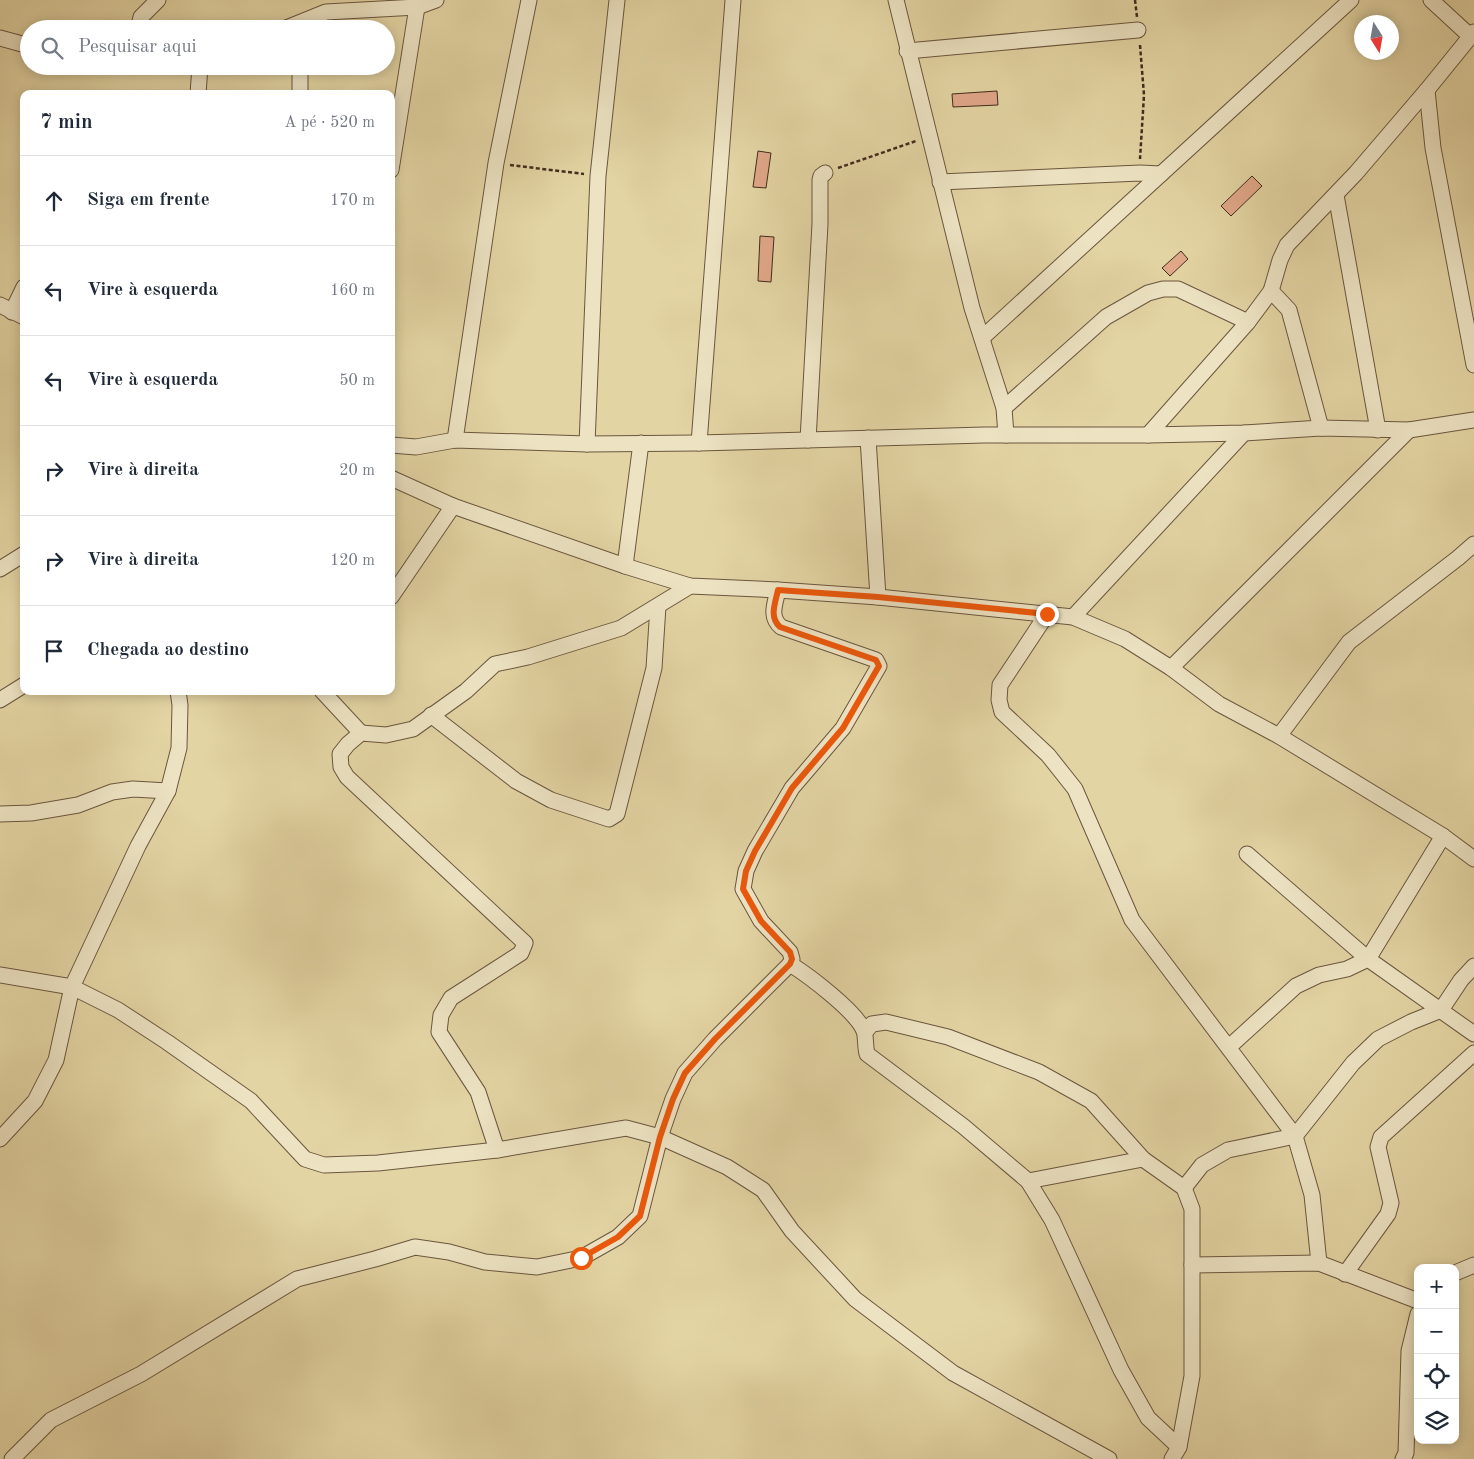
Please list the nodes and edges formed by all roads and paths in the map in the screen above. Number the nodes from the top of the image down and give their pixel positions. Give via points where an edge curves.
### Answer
1 (158, 0) edge
2 (436, 0) edge
3 (530, 0) edge
4 (617, 0) edge
5 (733, 0) edge
6 (896, 0) edge
7 (1135, 0) edge
8 (1351, 0) edge
9 (1431, 0) edge
10 (418, 7) junction
11 (140, 20) edge
12 (312, 20) edge
13 (1138, 30) junction
14 (1472, 34) edge
15 (0, 38) edge
16 (20, 44) edge
17 (907, 51) junction
18 (199, 75) edge
19 (300, 75) edge
20 (198, 90) edge
21 (300, 90) edge
22 (1427, 90) junction
23 (929, 136) junction
24 (395, 146) edge
25 (496, 163) junction
26 (825, 173) joint
27 (1140, 173) junction
28 (1161, 174) junction
29 (598, 176) junction
30 (940, 182) junction
31 (1336, 195) junction
32 (1271, 292) junction
33 (20, 295) edge
34 (12, 311) edge
35 (1248, 322) junction
36 (982, 338) junction
37 (1474, 365) edge
38 (1004, 408) junction
39 (1474, 420) edge
40 (1321, 428) junction
41 (1378, 430) junction
42 (1410, 430) junction
43 (1244, 433) junction
44 (1006, 435) junction
45 (1148, 435) junction
46 (868, 438) junction
47 (456, 440) junction
48 (808, 440) junction
49 (699, 443) junction
50 (588, 444) junction
51 (641, 444) junction
52 (395, 445) edge
53 (395, 480) edge
54 (453, 506) junction
55 (1474, 544) edge
56 (20, 556) edge
57 (625, 566) junction
58 (0, 569) edge
59 (690, 586) junction
60 (778, 590) junction
61 (395, 591) edge
62 (878, 597) junction
63 (658, 606) junction
64 (1047, 614) junction
65 (1073, 617) junction
66 (1170, 668) junction
67 (20, 688) edge
68 (179, 695) edge
69 (328, 695) edge
70 (0, 700) edge
71 (431, 715) junction
72 (361, 733) junction
73 (1279, 736) junction
74 (168, 791) junction
75 (0, 814) edge
76 (1443, 836) junction
77 (1247, 854) dead end
78 (1474, 858) edge
79 (1368, 959) junction
80 (790, 964) junction
81 (1474, 966) edge
82 (0, 975) edge
83 (72, 987) junction
84 (1440, 1010) junction
85 (865, 1032) junction
86 (1474, 1034) edge
87 (1229, 1047) junction
88 (1474, 1053) edge
89 (1294, 1136) junction
90 (660, 1137) junction
91 (0, 1139) edge
92 (496, 1150) junction
93 (1143, 1159) junction
94 (1028, 1181) junction
95 (1184, 1188) junction
96 (1318, 1263) junction
97 (1192, 1265) junction
98 (1474, 1265) edge
99 (1459, 1271) edge
100 (1345, 1274) junction
101 (1414, 1300) edge
102 (1414, 1332) edge
103 (1175, 1453) edge
104 (12, 1459) edge
105 (1109, 1459) edge
106 (1403, 1459) edge

1 - 11 street
2 - 10 street
3 - 25 street
4 - 29 street
5 - 49 street
6 - 17 street
7 - 13 path
8 - 28 street
9 - 14 street
10 - 12 street via 326,12
10 - 24 street
13 - 17 street
13 - 27 path via 1144,95
14 - 22 street
15 - 16 street
17 - 23 street
18 - 20 street
19 - 21 street
22 - 31 street
22 - 37 street via 1433,148
23 - 26 path
23 - 30 street
25 - 29 path
25 - 47 street
26 - 48 street via 820,180
27 - 28 street
27 - 30 street
28 - 36 street
29 - 50 street
30 - 36 street
31 - 32 street via 1287,246
31 - 41 street
32 - 35 street
32 - 40 street via 1289,310
33 - 34 street
35 - 38 street via 1178,289 1148,293 1106,317
35 - 45 street
36 - 38 street
38 - 44 street
39 - 42 street
40 - 41 street
40 - 43 street
41 - 42 street
42 - 66 street
43 - 45 street
43 - 65 street
44 - 45 street
44 - 46 street
46 - 48 street
46 - 62 street
47 - 50 street
47 - 52 street via 416,447
48 - 49 street
49 - 51 street
50 - 51 street
51 - 57 street
53 - 54 street
54 - 57 street
54 - 61 street
55 - 73 street via 1349,642
56 - 58 street
57 - 59 street
59 - 60 street
59 - 63 street
60 - 62 street
60 - 80 street via 774,614 780,627 876,660 879,666 843,728 792,788 746,871 743,889 761,921 790,952
62 - 64 street
63 - 71 street via 621,628 495,664 466,691
63 - 71 street via 654,668 614,818 551,800 516,781
64 - 65 street
64 - 87 street via 1000,685 1002,712 1048,754 1075,789 1132,920
65 - 66 street via 1125,639
66 - 73 street via 1219,704
67 - 70 street
68 - 74 street via 179,748
69 - 72 street
71 - 72 street via 413,729 386,734
72 - 92 street via 340,754 341,767 347,776 525,943 521,953 451,998 442,1015 439,1032 478,1092
73 - 76 street
74 - 75 street via 133,789 112,792 78,805 31,813
74 - 83 street via 138,846
76 - 78 street
76 - 79 street
77 - 79 street
79 - 84 street
79 - 87 street via 1296,986
80 - 85 street via 809,975 850,1012
80 - 90 street via 685,1073
81 - 84 street
82 - 83 street
83 - 91 street via 56,1060 35,1101
83 - 92 street via 118,1010 251,1101 305,1159 324,1165 378,1163
84 - 86 street
84 - 89 street via 1378,1039 1353,1063
85 - 93 street via 872,1024 886,1022 948,1037 1039,1072 1090,1101
85 - 94 street via 867,1054 963,1126
87 - 89 street
88 - 100 street via 1381,1137 1378,1147 1391,1203 1388,1214
89 - 95 street via 1228,1150 1202,1165
89 - 96 street via 1312,1195
90 - 92 street via 626,1128
90 - 104 street via 640,1216 618,1237 581,1258 537,1267 485,1262 415,1247 297,1279 141,1374 50,1420
90 - 105 street via 727,1167 763,1190 792,1231 855,1299 953,1373
93 - 94 street
93 - 95 street
94 - 103 street via 1052,1220 1121,1370 1148,1418
95 - 97 street via 1192,1209
96 - 97 street
96 - 100 street
97 - 103 street via 1192,1376
98 - 99 street
100 - 101 street
102 - 106 street

